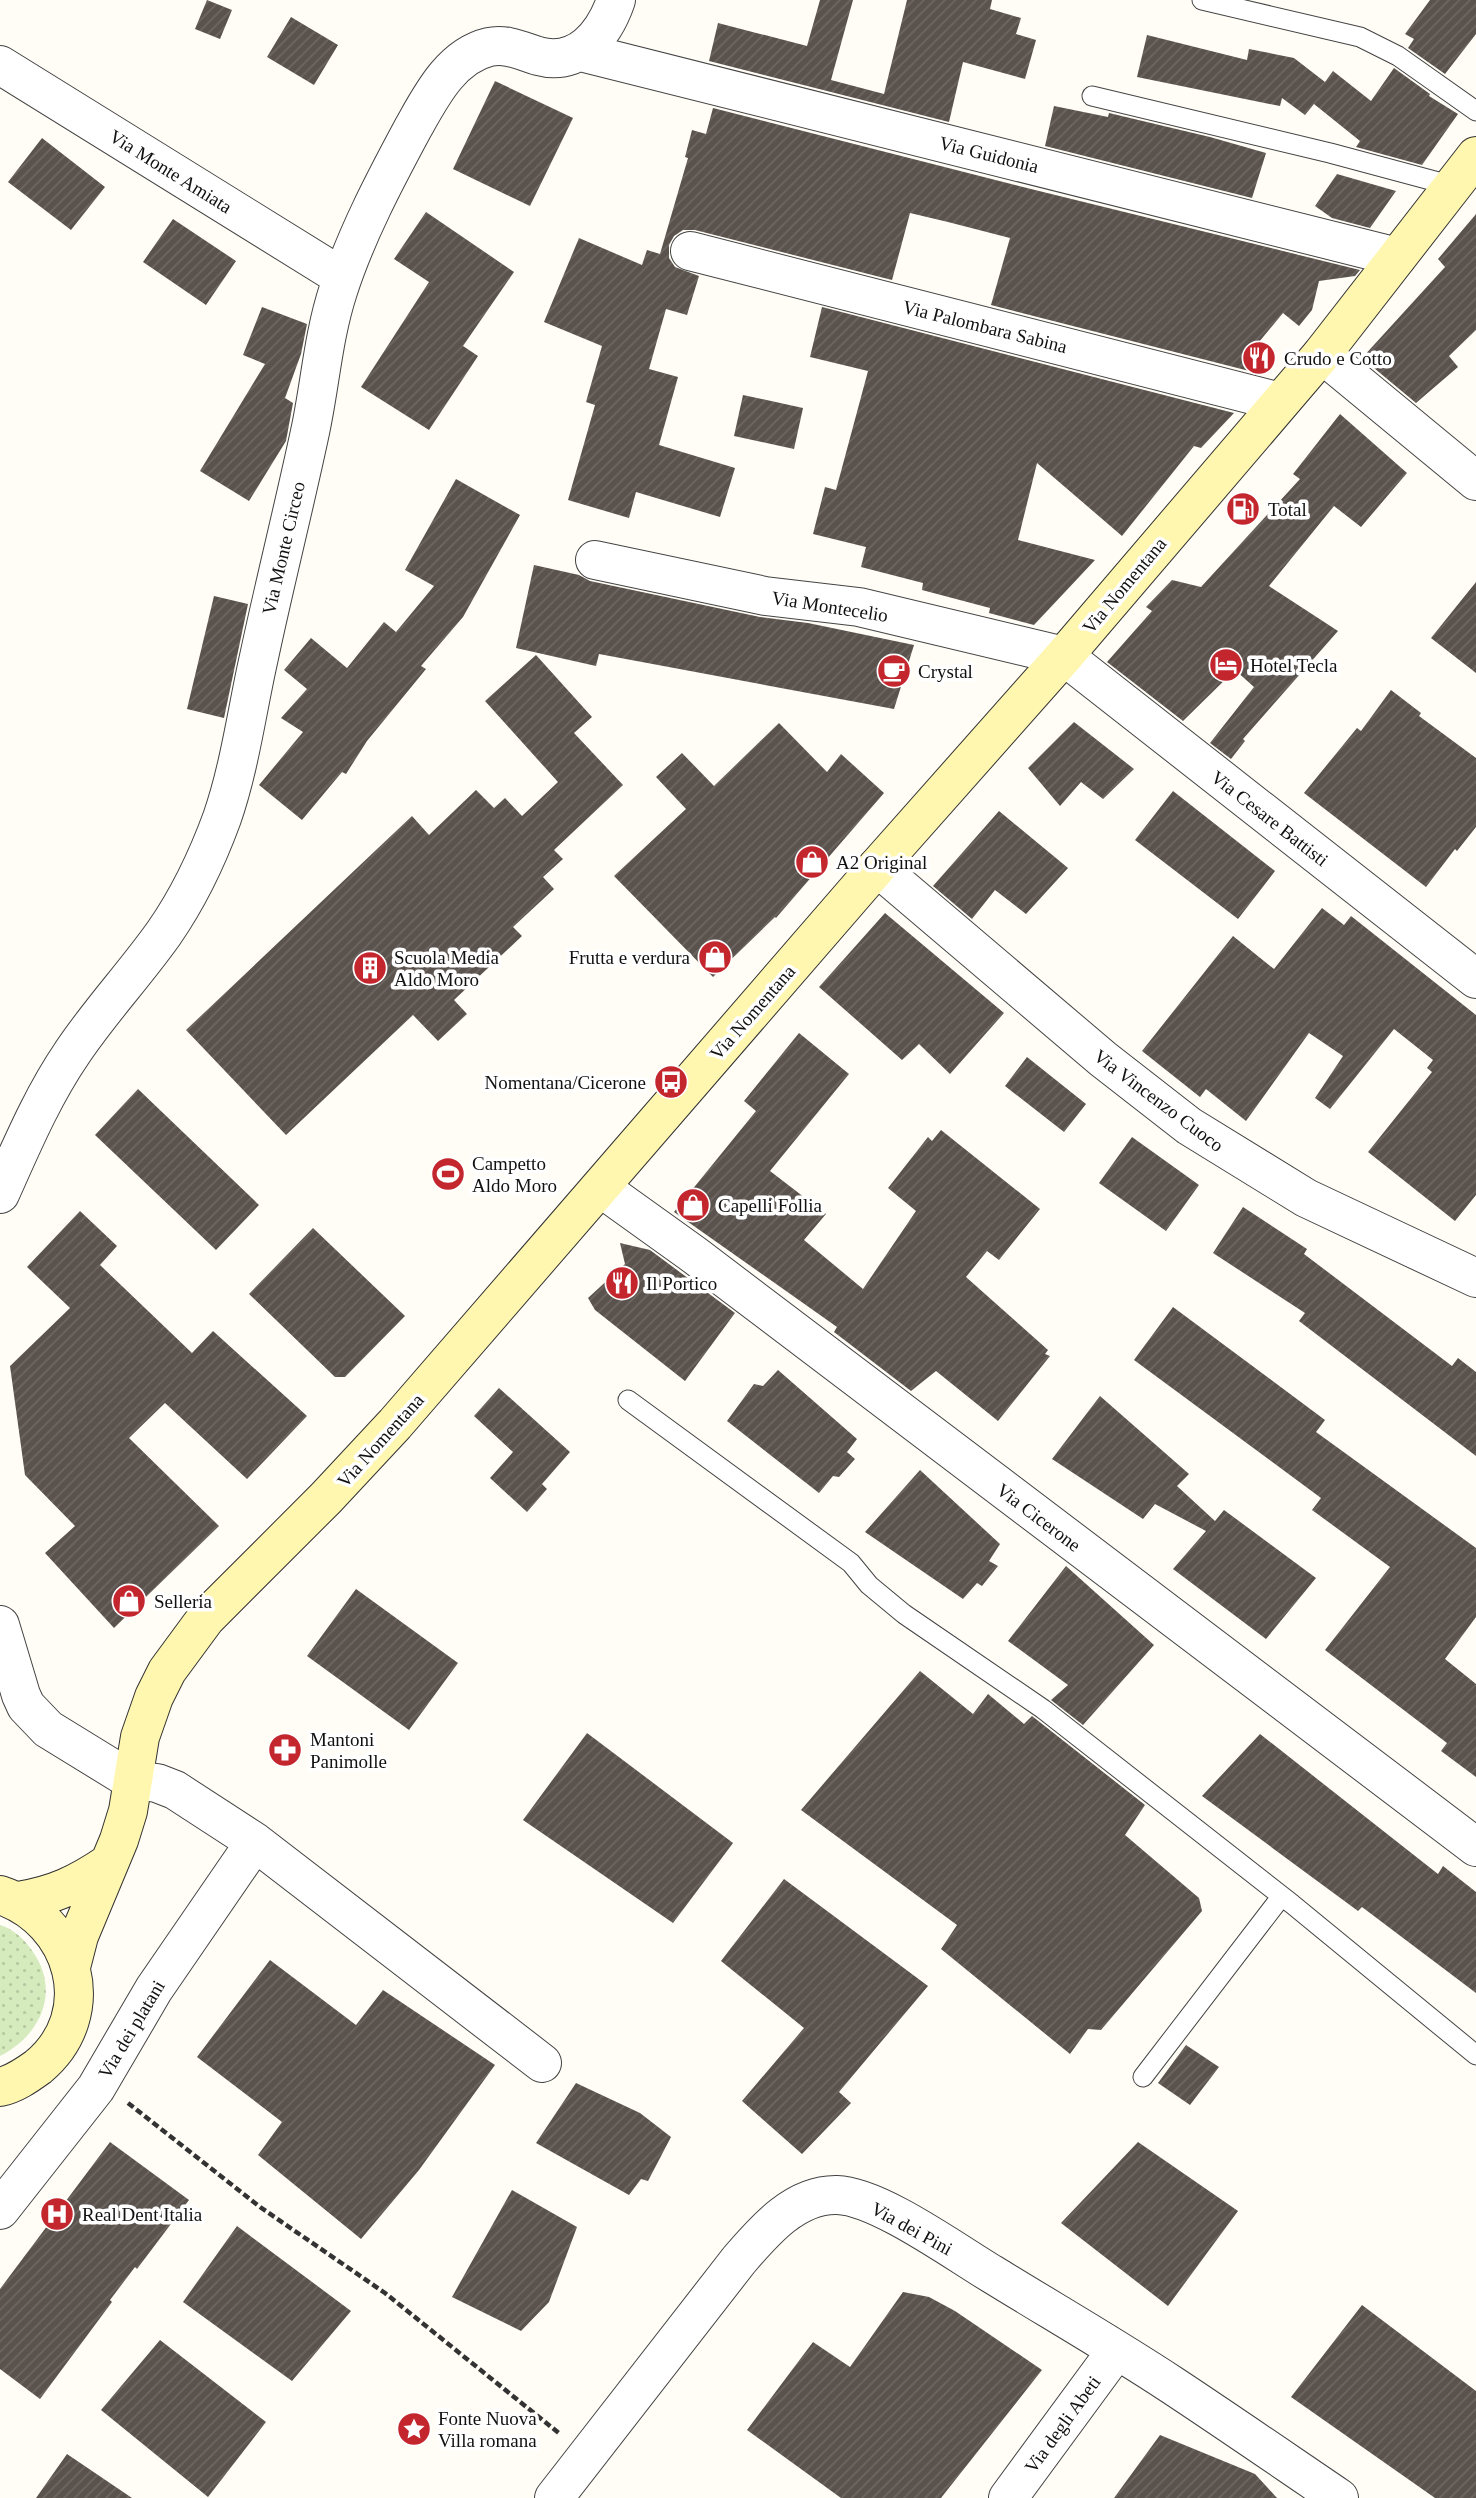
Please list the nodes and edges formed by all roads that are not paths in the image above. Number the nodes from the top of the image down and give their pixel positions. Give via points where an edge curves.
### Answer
1 (616, 0) edge
2 (1202, 0) edge
3 (581, 52) junction
4 (0, 65) edge
5 (1092, 96) dead end
6 (1476, 111) edge
7 (1470, 165) edge
8 (690, 251) dead end
9 (1397, 257) junction
10 (342, 278) junction
11 (1322, 354) junction
12 (1280, 402) junction
13 (1476, 481) edge
14 (596, 559) dead end
15 (1064, 656) junction
16 (877, 867) junction
17 (1476, 979) edge
18 (601, 1188) junction
19 (0, 1194) edge
20 (1476, 1278) edge
21 (628, 1400) dead end
22 (0, 1625) edge
23 (131, 1780) junction
24 (255, 1842) junction
25 (1476, 1847) edge
26 (109, 1863) junction
27 (1281, 1897) junction
28 (9, 1898) edge
29 (71, 1967) junction
30 (1476, 2055) edge
31 (542, 2063) dead end
32 (1143, 2077) dead end
33 (2, 2089) edge
34 (0, 2210) edge
35 (1116, 2351) junction
36 (554, 2498) edge
37 (1008, 2498) edge
38 (1339, 2498) edge

1 - 3 street via 599,34
2 - 6 lane via 1360,37 1398,56
3 - 9 street, Via Guidonia
3 - 10 street, Via Monte Circeo via 551,59 492,46 453,67 415,126
4 - 10 street, Via Monte Amiata
5 - 7 lane, Via Nomentana via 1330,153
7 - 9 street, Via Nomentana
8 - 12 street, Via Palombara Sabina
9 - 11 street, Via Nomentana
10 - 19 street, Via Monte Circeo via 231,787 205,862 151,950 55,1079
11 - 12 street, Via Nomentana
11 - 13 street
12 - 15 street, Via Nomentana
14 - 15 street, Via Montecelio via 765,596 859,607
15 - 16 street, Via Nomentana
15 - 17 street, Via Cesare Battisti
16 - 18 street, Via Nomentana
16 - 20 street, Via Vincenzo Cuoco via 1189,1126 1306,1198
18 - 23 street, Via Nomentana via 378,1443 188,1640 151,1704
18 - 25 street, Via Cicerone
21 - 27 lane via 851,1563 904,1614 1043,1709
22 - 23 street via 21,1695 40,1723
23 - 24 street via 175,1790
23 - 26 street, Via Nomentana via 125,1821
24 - 31 street
24 - 34 street, Via dei platani via 154,1989 96,2088
26 - 28 street via 65,1890
26 - 29 street, Via Nomentana
27 - 30 lane
27 - 32 lane
28 - 29 street via 42,1918 60,1940
29 - 33 street via 74,1992 61,2039 47,2059
35 - 36 street, Via dei Pini via 873,2204 839,2195 810,2200 782,2216 754,2243
35 - 37 street, Via degli Abeti
35 - 38 street, Via dei Pini

